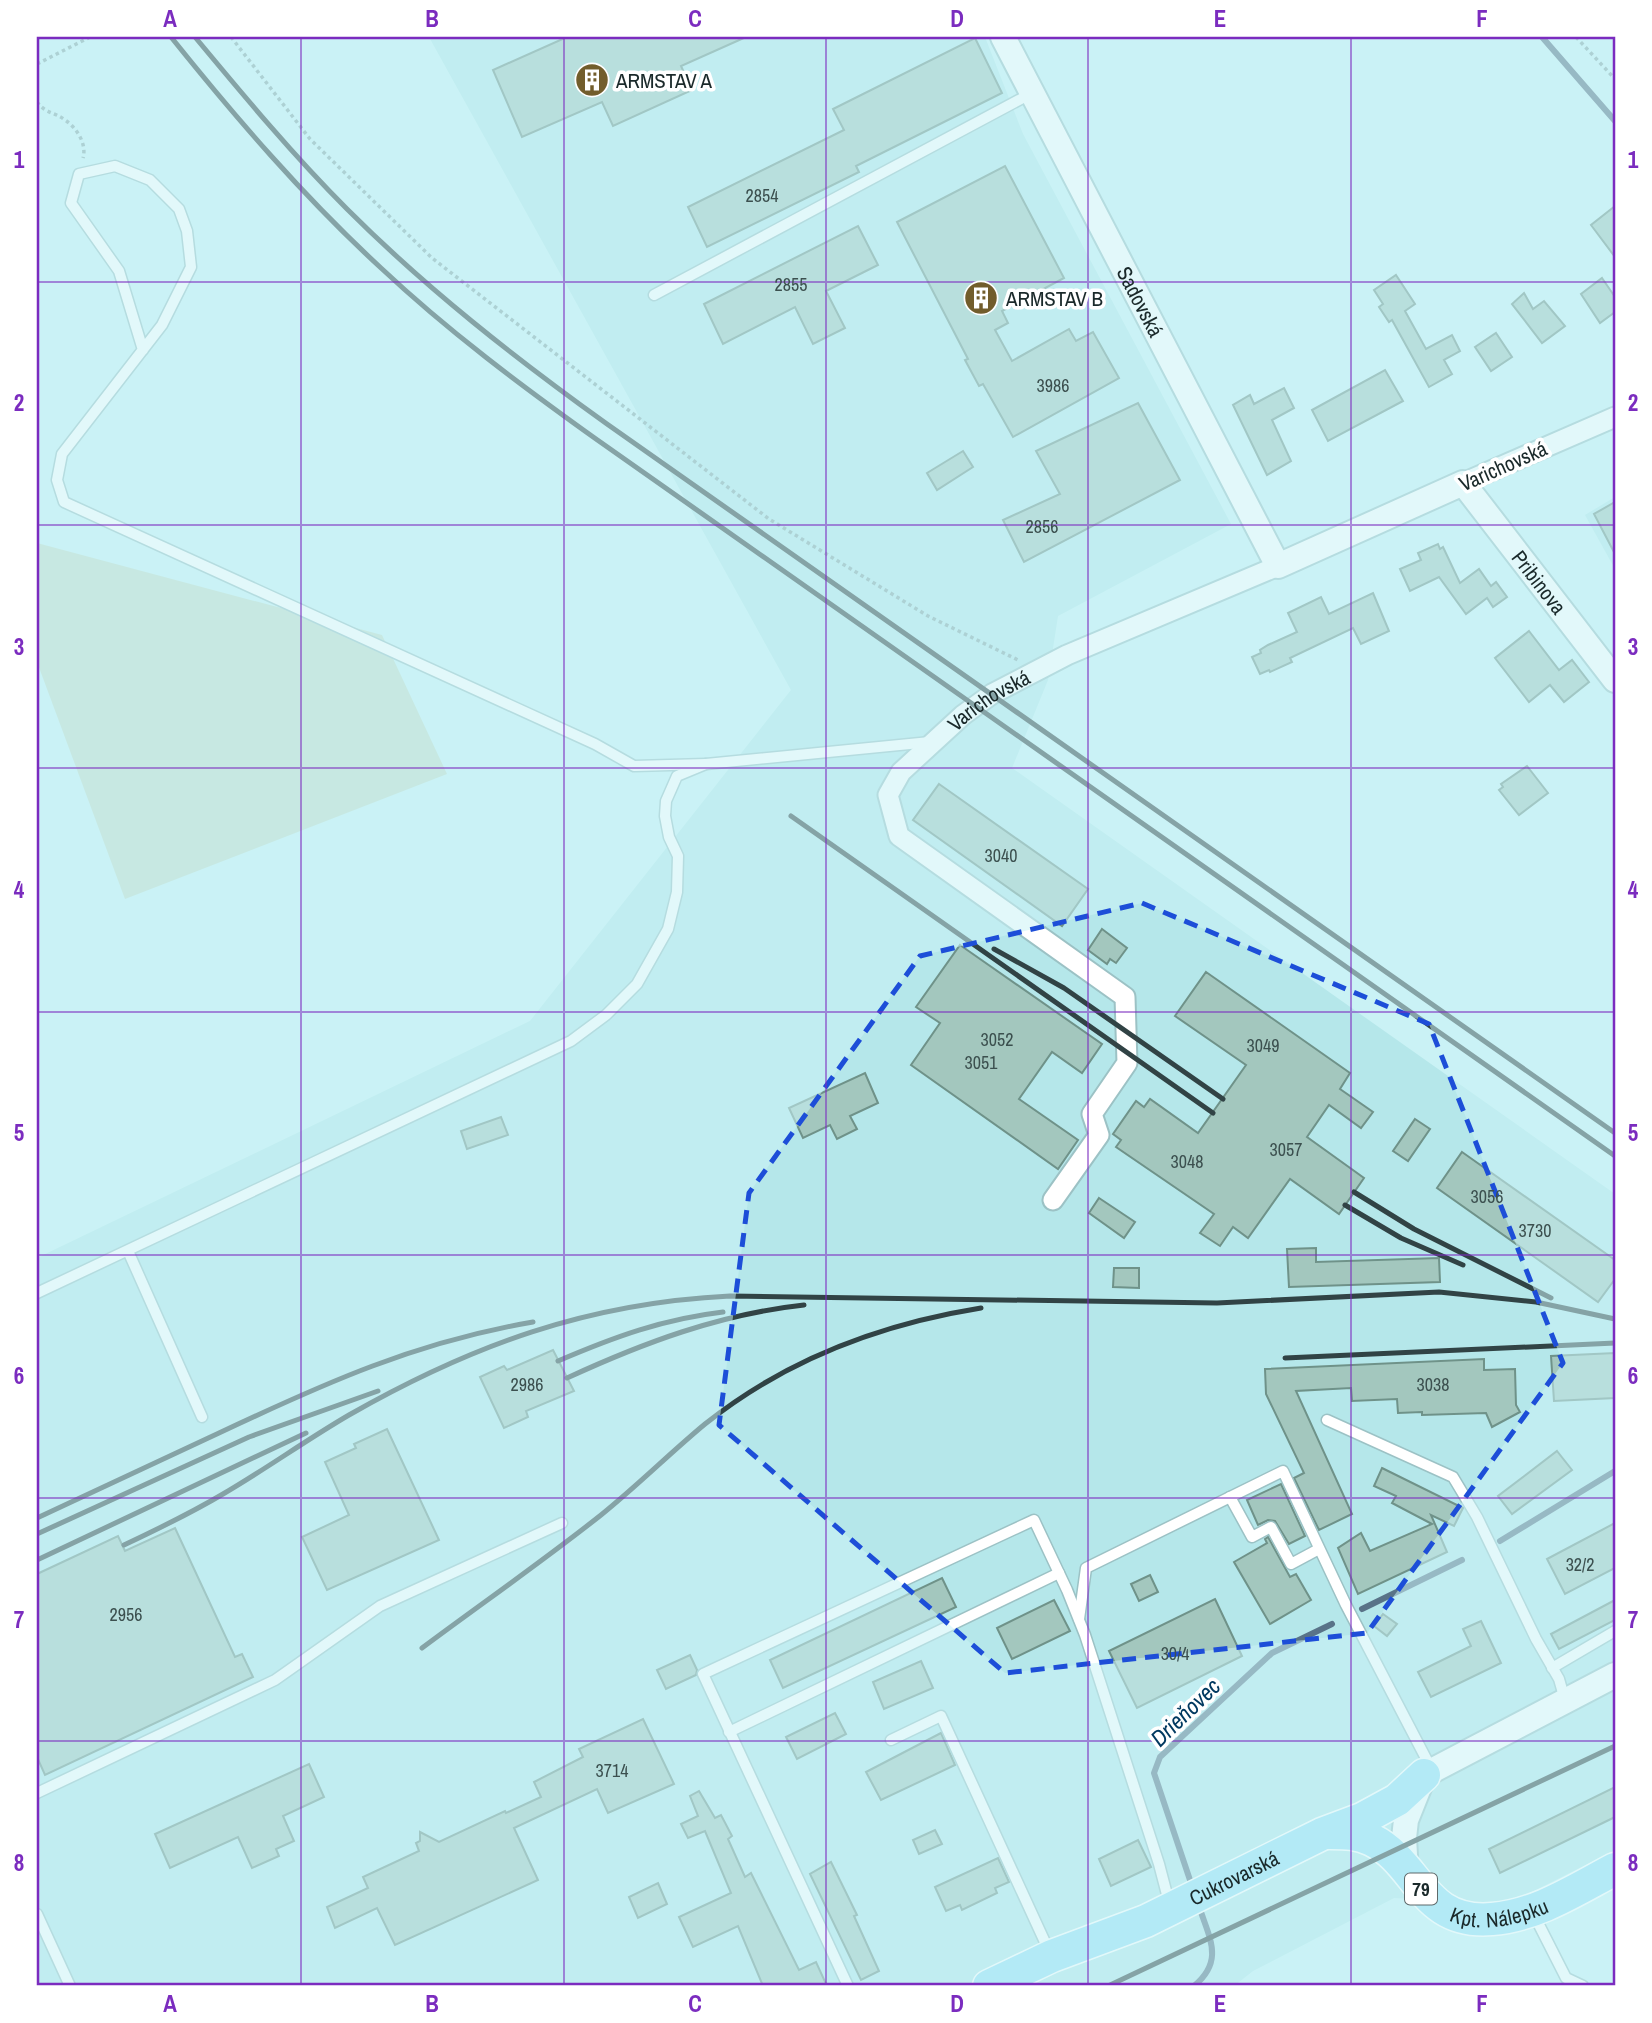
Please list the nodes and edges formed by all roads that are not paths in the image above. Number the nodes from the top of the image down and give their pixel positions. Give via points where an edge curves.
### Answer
1 (1003, 37) edge
2 (1032, 93) junction
3 (654, 295) dead end
4 (143, 350) junction
5 (1615, 417) edge
6 (1463, 483) junction
7 (1278, 565) junction
8 (1615, 680) edge
9 (934, 741) junction
10 (706, 764) junction
11 (1053, 1200) dead end
12 (128, 1251) junction
13 (37, 1293) edge
14 (202, 1417) dead end
15 (1327, 1420) dead end
16 (1230, 1497) junction
17 (562, 1523) dead end
18 (1319, 1549) junction
19 (1059, 1573) junction
20 (1079, 1620) junction
21 (1615, 1631) edge
22 (1552, 1668) junction
23 (1615, 1675) edge
24 (1566, 1701) junction
25 (729, 1732) junction
26 (891, 1740) dead end
27 (1428, 1773) junction
28 (37, 1793) edge
29 (1322, 1834) junction
30 (1615, 1869) edge
31 (1406, 1872) junction
32 (1176, 1907) junction
33 (1531, 1910) junction
34 (37, 1914) edge
35 (1052, 1956) junction
36 (70, 1986) edge
37 (848, 1986) edge
38 (989, 1986) edge
39 (1036, 1986) edge
40 (1583, 1986) edge

1 - 2 street, Sadovská
2 - 3 lane
2 - 7 street, Sadovská
4 - 4 lane via 162,325 191,267 187,231 179,209 150,180 115,166 79,174 71,203 119,271
4 - 10 lane via 62,454 58,480 65,502 595,744 634,766
5 - 6 street, Varichovská
6 - 7 street, Varichovská
6 - 8 street, Pribinova
7 - 9 street, Varichovská via 1067,655 992,694
9 - 10 lane
9 - 11 street, Varichovská via 901,772 888,795 899,836 1125,997 1127,1063 1091,1114 1099,1135
10 - 12 lane via 677,776 666,801 667,827 678,856 677,892 668,929 637,984 606,1015 571,1041
12 - 13 lane
12 - 14 lane
15 - 22 lane via 1453,1477
16 - 18 lane via 1252,1536 1271,1527 1291,1564
16 - 18 lane via 1283,1471
16 - 20 lane via 1086,1568
17 - 28 lane via 380,1606 275,1680
18 - 27 lane
19 - 20 lane
19 - 25 lane
19 - 25 lane via 1034,1520 703,1674
20 - 32 lane
21 - 22 lane
22 - 24 lane
23 - 24 street
24 - 27 street
25 - 37 lane
26 - 35 lane via 941,1716
27 - 29 main road, Cukrovarská via 1397,1800
27 - 31 street via 1406,1820
29 - 31 main road, Kpt. Nálepku / 79 via 1370,1838
29 - 32 main road, Cukrovarská / 79
30 - 33 main road, Kpt. Nálepku / 79
31 - 33 main road, Kpt. Nálepku / 79 via 1425,1894 1468,1918 1490,1919
32 - 35 main road, Cukrovarská / 79
32 - 39 main road, Cukrovarská / 79
33 - 40 lane via 1566,1978
34 - 36 lane
35 - 38 main road, Cukrovarská / 79

